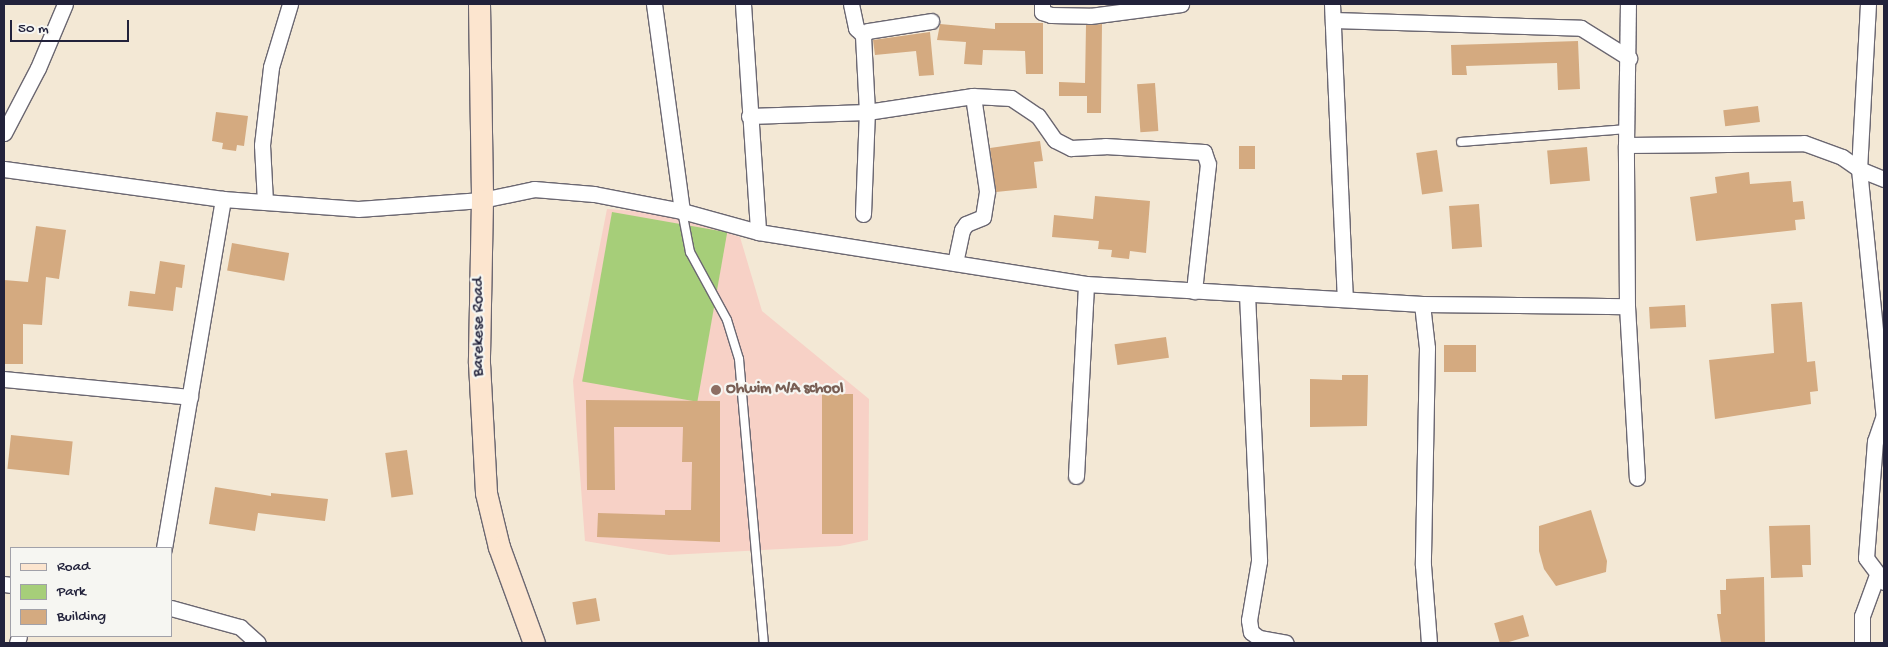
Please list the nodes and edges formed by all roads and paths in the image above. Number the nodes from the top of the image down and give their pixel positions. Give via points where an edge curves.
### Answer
1 (65, 4) edge
2 (290, 4) edge
3 (479, 4) edge
4 (654, 4) edge
5 (743, 4) edge
6 (851, 4) edge
7 (1042, 4) edge
8 (1181, 4) edge
9 (1332, 4) edge
10 (1628, 4) edge
11 (1868, 4) edge
12 (1333, 20) junction
13 (931, 21) dead end
14 (863, 36) junction
15 (1629, 58) junction
16 (973, 96) junction
17 (867, 112) junction
18 (749, 116) junction
19 (1626, 130) junction
20 (4, 133) edge
21 (1461, 142) dead end
22 (1626, 145) junction
23 (4, 169) edge
24 (1859, 169) junction
25 (1884, 179) edge
26 (223, 199) junction
27 (482, 200) junction
28 (265, 202) junction
29 (682, 211) junction
30 (863, 214) dead end
31 (758, 232) junction
32 (954, 264) junction
33 (1086, 284) junction
34 (1194, 291) junction
35 (1247, 294) junction
36 (1345, 299) junction
37 (1422, 304) junction
38 (1627, 306) junction
39 (4, 379) edge
40 (190, 397) junction
41 (1883, 418) edge
42 (1076, 476) dead end
43 (1637, 478) dead end
44 (164, 547) edge
45 (1880, 579) edge
46 (172, 608) edge
47 (258, 643) edge
48 (534, 643) edge
49 (764, 643) edge
50 (1286, 643) edge
51 (1429, 643) edge
52 (1862, 643) edge

1 - 20 street via 38,68
2 - 28 street via 271,67 262,145
3 - 27 main road, Barekese Road
4 - 29 street
5 - 18 street
6 - 14 street via 856,28
7 - 8 street via 1042,12 1051,15 1090,16
9 - 12 street
10 - 15 street
11 - 24 street
12 - 15 street via 1582,28
12 - 36 street
13 - 14 street via 868,31
14 - 17 street
15 - 19 street
16 - 17 street
16 - 32 street via 987,191 983,217 966,224 962,230
16 - 34 street via 1011,98 1038,116 1055,140 1071,148 1204,152 1208,164
17 - 18 street
17 - 30 street
18 - 31 street
19 - 21 lane
19 - 22 street
22 - 24 street via 1804,143 1842,157
22 - 38 street
23 - 26 street
24 - 25 street
24 - 41 street
26 - 28 street
26 - 40 street
27 - 28 street via 358,209
27 - 29 street via 534,189 594,194
27 - 48 main road, Barekese Road via 479,372 486,493 499,548
29 - 31 street
29 - 49 lane via 690,252 727,320 739,359
31 - 32 street
32 - 33 street
33 - 34 street
33 - 42 street
34 - 35 street
35 - 36 street
35 - 50 street via 1259,561 1249,620 1251,632 1259,638
36 - 37 street
37 - 38 street
37 - 51 street via 1428,357 1423,565
38 - 43 street
39 - 40 street
40 - 44 street
41 - 45 street via 1875,441 1866,526 1866,558
45 - 52 street via 1862,616
46 - 47 street via 240,627

